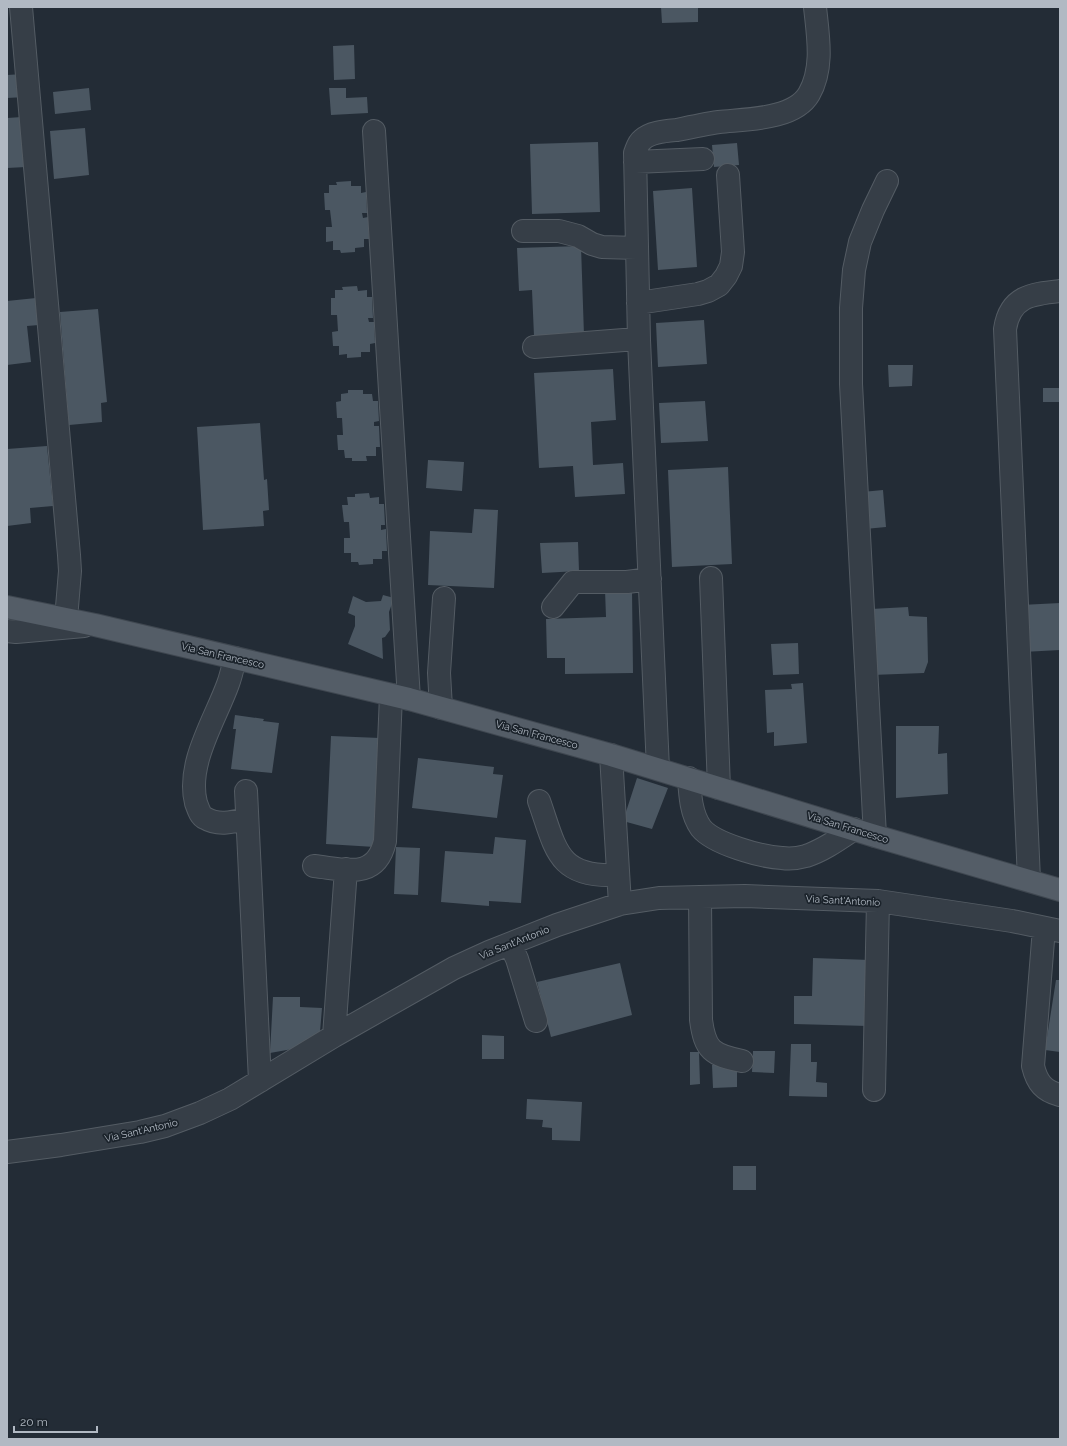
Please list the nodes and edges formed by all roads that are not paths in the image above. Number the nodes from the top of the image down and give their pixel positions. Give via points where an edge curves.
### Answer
1 (21, 7) edge
2 (816, 7) edge
3 (374, 130) dead end
4 (703, 159) dead end
5 (635, 162) junction
6 (728, 175) dead end
7 (887, 181) dead end
8 (523, 231) dead end
9 (636, 248) junction
10 (1060, 291) edge
11 (638, 303) junction
12 (639, 340) junction
13 (534, 347) dead end
14 (711, 578) dead end
15 (650, 580) junction
16 (444, 598) dead end
17 (7, 607) edge
18 (553, 607) dead end
19 (66, 619) junction
20 (95, 625) junction
21 (7, 631) edge
22 (235, 658) junction
23 (400, 697) junction
24 (441, 708) junction
25 (611, 755) junction
26 (658, 769) junction
27 (688, 778) junction
28 (719, 788) junction
29 (246, 791) dead end
30 (539, 802) dead end
31 (246, 819) junction
32 (854, 829) junction
33 (876, 836) junction
34 (314, 866) dead end
35 (346, 869) junction
36 (617, 875) junction
37 (1029, 880) junction
38 (1060, 890) edge
39 (700, 896) junction
40 (878, 901) junction
41 (620, 904) junction
42 (1052, 930) edge
43 (510, 944) junction
44 (536, 1021) dead end
45 (334, 1036) junction
46 (742, 1061) dead end
47 (260, 1081) junction
48 (874, 1090) dead end
49 (1060, 1095) edge
50 (7, 1152) edge

1 - 19 street via 69,555
2 - 5 street via 819,58 809,95 801,104 771,116 648,136 638,146
3 - 23 street
4 - 5 street
5 - 9 street
6 - 11 street via 733,252 726,276 719,285 703,293
7 - 33 street via 860,242 854,270 851,308 851,384
8 - 9 street via 559,231 602,247
9 - 11 street
10 - 37 street via 1037,293 1021,300 1014,305 1006,319 1005,329
11 - 12 street
12 - 13 street
12 - 15 street
14 - 28 street
15 - 18 street via 573,582
15 - 26 street
16 - 24 street via 439,673
17 - 19 main road, Via San Francesco
19 - 20 main road, Via San Francesco
20 - 21 street
20 - 22 main road, Via San Francesco
22 - 23 main road, Via San Francesco
22 - 31 street via 228,684 197,762 194,788 198,809 203,818 223,823
23 - 24 main road, Via San Francesco
23 - 35 street via 383,850 376,862 370,866 364,869
24 - 25 main road, Via San Francesco
25 - 26 main road, Via San Francesco
25 - 36 street
26 - 27 main road, Via San Francesco
27 - 28 main road, Via San Francesco
27 - 32 street via 693,810 702,828 710,836 735,847 784,859 798,858 825,848
28 - 32 main road, Via San Francesco
29 - 31 street
30 - 36 street via 556,849 566,863 589,874
31 - 47 street
32 - 33 main road, Via San Francesco
33 - 37 main road, Via San Francesco
34 - 35 street
35 - 45 street
36 - 41 street
37 - 38 main road, Via San Francesco
39 - 40 street, Via Sant'Antonio
39 - 41 street, Via Sant'Antonio via 659,898
39 - 46 street via 701,1020 704,1038 712,1050 720,1055
40 - 42 street, Via Sant'Antonio via 1012,921
40 - 48 street
41 - 43 street, Via Sant'Antonio via 575,918
42 - 49 street via 1033,1066 1039,1083 1045,1089
43 - 44 street
43 - 45 street, Via Sant'Antonio via 454,968
45 - 47 street, Via Sant'Antonio
47 - 50 street, Via Sant'Antonio via 215,1107 165,1126 112,1137

